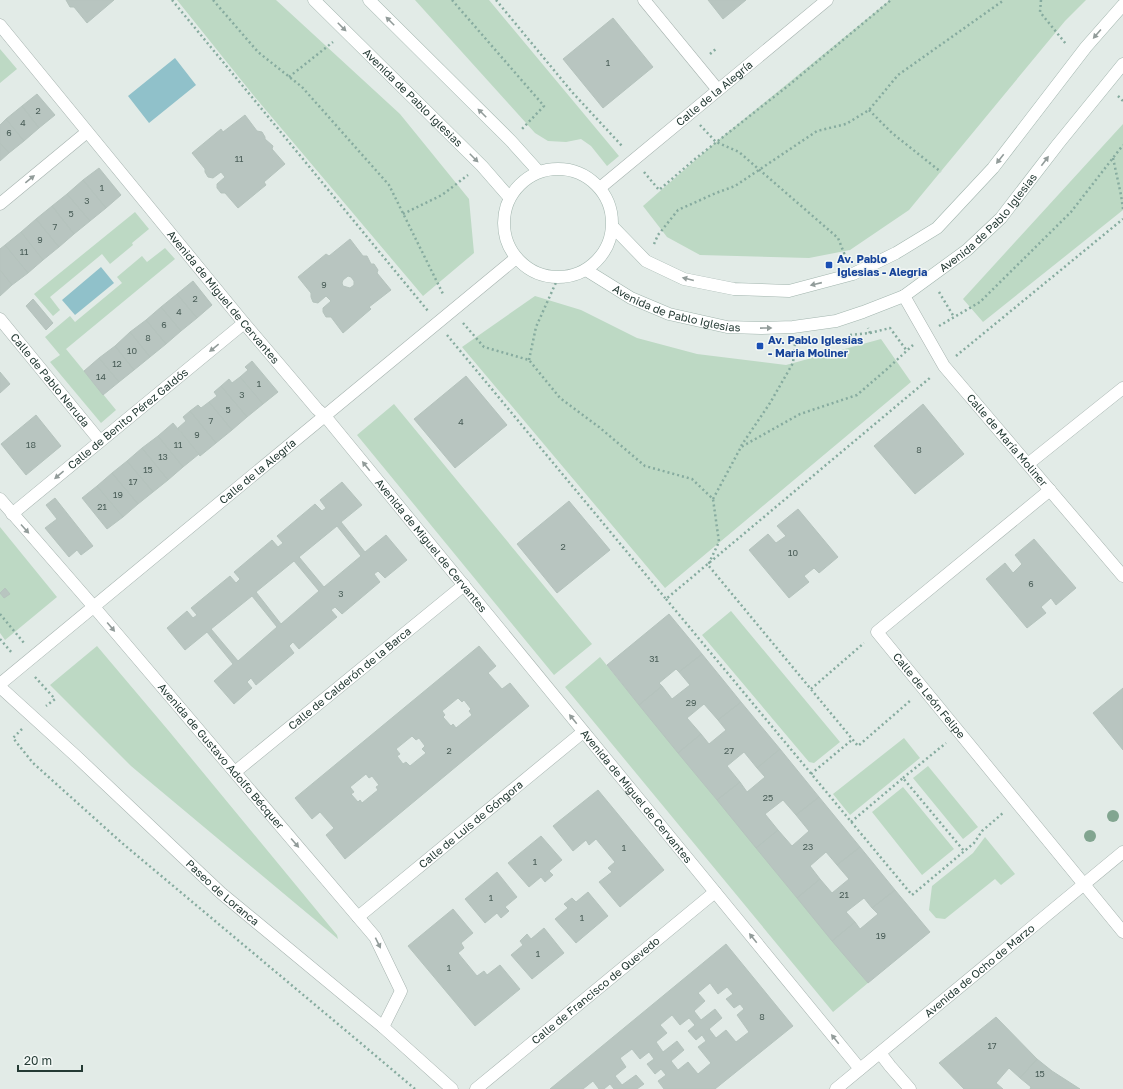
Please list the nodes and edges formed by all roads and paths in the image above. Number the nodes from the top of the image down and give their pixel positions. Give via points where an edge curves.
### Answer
1 (172, 0) edge
2 (213, 0) edge
3 (314, 0) edge
4 (369, 0) edge
5 (644, 0) edge
6 (827, 0) edge
7 (1004, 0) edge
8 (1123, 5) edge
9 (0, 25) edge
10 (1123, 64) edge
11 (718, 90) junction
12 (869, 110) junction
13 (689, 114) junction
14 (87, 132) junction
15 (1113, 158) dead end
16 (761, 170) junction
17 (538, 171) junction
18 (941, 172) dead end
19 (601, 187) junction
20 (509, 197) junction
21 (0, 204) edge
22 (1123, 209) edge
23 (1123, 220) edge
24 (613, 227) junction
25 (516, 258) junction
26 (646, 261) junction
27 (586, 270) junction
28 (853, 274) junction
29 (558, 278) junction
30 (904, 296) junction
31 (452, 311) junction
32 (863, 312) junction
33 (0, 319) edge
34 (244, 323) junction
35 (438, 323) junction
36 (870, 333) junction
37 (847, 336) dead end
38 (802, 342) dead end
39 (907, 351) dead end
40 (529, 360) junction
41 (944, 366) junction
42 (1123, 388) edge
43 (325, 416) junction
44 (100, 441) junction
45 (741, 447) dead end
46 (1028, 464) junction
47 (1050, 490) junction
48 (0, 499) edge
49 (12, 514) junction
50 (708, 565) junction
51 (1123, 576) edge
52 (464, 585) junction
53 (666, 599) junction
54 (94, 607) junction
55 (0, 614) edge
56 (877, 632) junction
57 (29, 648) dead end
58 (0, 685) edge
59 (811, 689) junction
60 (924, 689) junction
61 (584, 732) junction
62 (959, 732) junction
63 (853, 739) junction
64 (234, 772) junction
65 (811, 774) junction
66 (903, 778) junction
67 (1017, 801) junction
68 (851, 822) junction
69 (964, 851) junction
70 (1123, 852) edge
71 (1084, 884) junction
72 (715, 892) junction
73 (358, 917) junction
74 (1123, 932) edge
75 (383, 1028) junction
76 (880, 1052) junction
77 (860, 1069) junction
78 (452, 1089) edge
79 (476, 1089) edge
80 (836, 1089) edge
81 (910, 1089) edge

1 - 35 path
2 - 31 path via 258,52 302,87 389,185
3 -> 20 street, Avenida de Pablo Iglesias via 482,166
17 -> 4 street
5 - 11 street
6 - 11 street, Calle de la Alegría
7 - 12 path via 898,76
8 -> 28 street via 1086,47 993,168 937,228 896,253
9 - 14 street, Avenida de Miguel de Cervantes
30 -> 10 street, Avenida de Pablo Iglesias via 967,250 1001,218
11 - 13 street, Calle de la Alegría
12 - 16 path via 846,124 817,131
12 - 18 path via 892,133
13 - 16 path via 716,142 739,152
13 - 19 street, Calle de la Alegría
21 -> 14 street
14 - 34 street, Avenida de Miguel de Cervantes
15 - 22 path
16 - 26 path via 735,186 678,210 658,235
16 - 28 path via 838,238
17 - 19 street via 561,168 584,174
17 - 20 street via 521,182
19 - 24 street via 611,207
20 - 25 street via 503,218 505,239
23 - 41 path
24 - 26 street
24 - 27 street via 604,252
25 - 29 street via 534,272
25 - 31 street, Calle de la Alegría
28 -> 26 street via 789,291 734,289 684,279
27 - 29 street
27 -> 32 street, Avenida de Pablo Iglesias via 631,298 669,314 727,327 793,327 836,321
29 - 40 path via 536,327
30 - 32 street, Avenida de Pablo Iglesias
30 - 41 street, Calle de María Moliner
31 - 35 street, Calle de la Alegría
31 - 40 path via 484,347
32 - 36 path
33 - 44 street, Calle de Pablo Neruda
34 - 43 street, Avenida de Miguel de Cervantes
34 -> 44 street, Calle de Benito Pérez Galdós
35 - 43 street, Calle de la Alegría
35 - 53 path
36 - 37 path
36 - 39 path via 890,328
38 - 45 path via 795,343 793,363
40 - 50 path via 560,398 645,466 692,479 713,499 719,542
41 - 46 street, Calle de María Moliner
41 - 50 path
42 - 46 street
52 -> 43 street, Avenida de Miguel de Cervantes
43 - 54 street, Calle de la Alegría
44 -> 49 street, Calle de Benito Pérez Galdós
46 - 47 street, Calle de María Moliner
47 - 51 street, Calle de María Moliner
47 - 56 street
48 - 49 street, Avenida de Gustavo Adolfo Bécquer
49 -> 54 street, Avenida de Gustavo Adolfo Bécquer
50 - 53 path
50 - 59 path
61 -> 52 street, Avenida de Miguel de Cervantes
52 - 64 street, Calle de Calderón de la Barca
53 - 65 path
54 - 58 street, Calle de la Alegría
54 -> 64 street, Avenida de Gustavo Adolfo Bécquer
55 - 57 path
56 - 59 path
56 - 60 street, Calle de León Felipe
58 - 75 street, Paseo de Loranca via 221,893
59 - 63 path
60 - 62 street, Calle de León Felipe
60 - 63 path via 858,746
61 - 72 street, Avenida de Miguel de Cervantes
61 - 73 street, Calle de Luis de Góngora
62 - 66 path
62 - 67 street, Calle de León Felipe
63 - 65 path
64 -> 73 street, Avenida de Gustavo Adolfo Bécquer
65 - 68 path
66 - 68 path
66 - 69 path
67 - 69 path via 982,831 974,843
67 - 71 street, Calle de León Felipe
68 - 69 path via 912,895
70 - 71 street, Avenida de Ocho de Marzo
71 - 74 street, Calle de León Felipe
71 - 76 street, Avenida de Ocho de Marzo
77 -> 72 street, Avenida de Miguel de Cervantes
72 - 79 street, Calle de Francisco de Quevedo
73 -> 75 street, Avenida de Gustavo Adolfo Bécquer via 375,937 401,990
75 - 78 street, Paseo de Loranca
76 - 77 street, Avenida de Ocho de Marzo
76 - 81 street
77 - 80 street, Avenida de Ocho de Marzo

